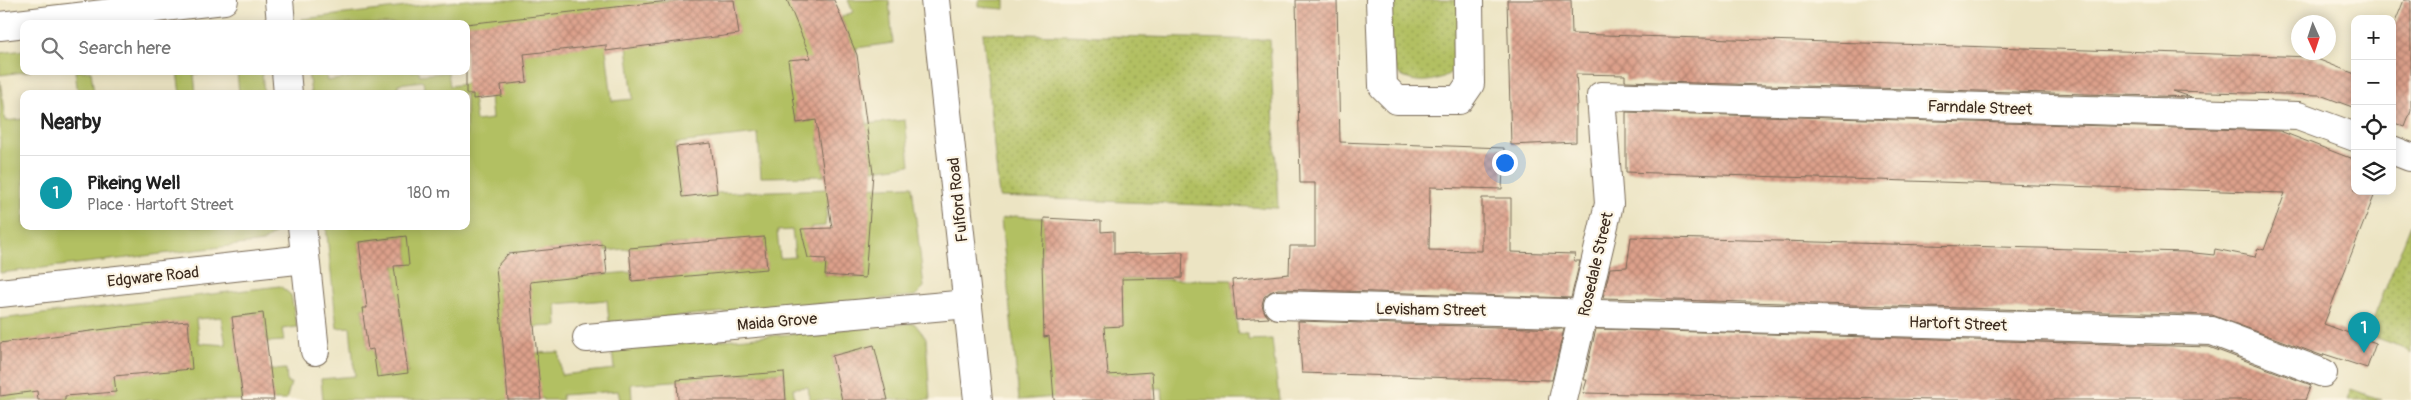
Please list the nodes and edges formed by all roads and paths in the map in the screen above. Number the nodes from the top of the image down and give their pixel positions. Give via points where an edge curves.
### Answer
1 (224, 0) edge
2 (279, 0) edge
3 (936, 0) edge
4 (1380, 0) edge
5 (1469, 0) edge
6 (52, 20) edge
7 (281, 20) edge
8 (20, 24) edge
9 (0, 26) edge
10 (286, 75) edge
11 (288, 90) edge
12 (1601, 96) joint
13 (2351, 135) edge
14 (302, 230) edge
15 (305, 259) junction
16 (0, 293) edge
17 (968, 304) junction
18 (1278, 305) dead end
19 (1584, 313) junction
20 (587, 338) dead end
21 (315, 351) dead end
22 (2323, 374) dead end
23 (978, 400) edge
24 (1563, 400) edge

1 - 6 street
2 - 7 street
3 - 17 street, Fulford Road
4 - 5 street via 1383,86 1397,100 1459,100 1470,84
8 - 9 street
10 - 11 street
12 - 13 street, Farndale Street via 2298,116
12 - 19 street, Rosedale Street via 1609,204
14 - 15 street
15 - 16 street, Edgware Road
15 - 21 street
17 - 20 street, Maida Grove
17 - 23 street, Fulford Road
18 - 19 street, Levisham Street
19 - 22 street, Hartoft Street via 2212,330
19 - 24 street, Rosedale Street

